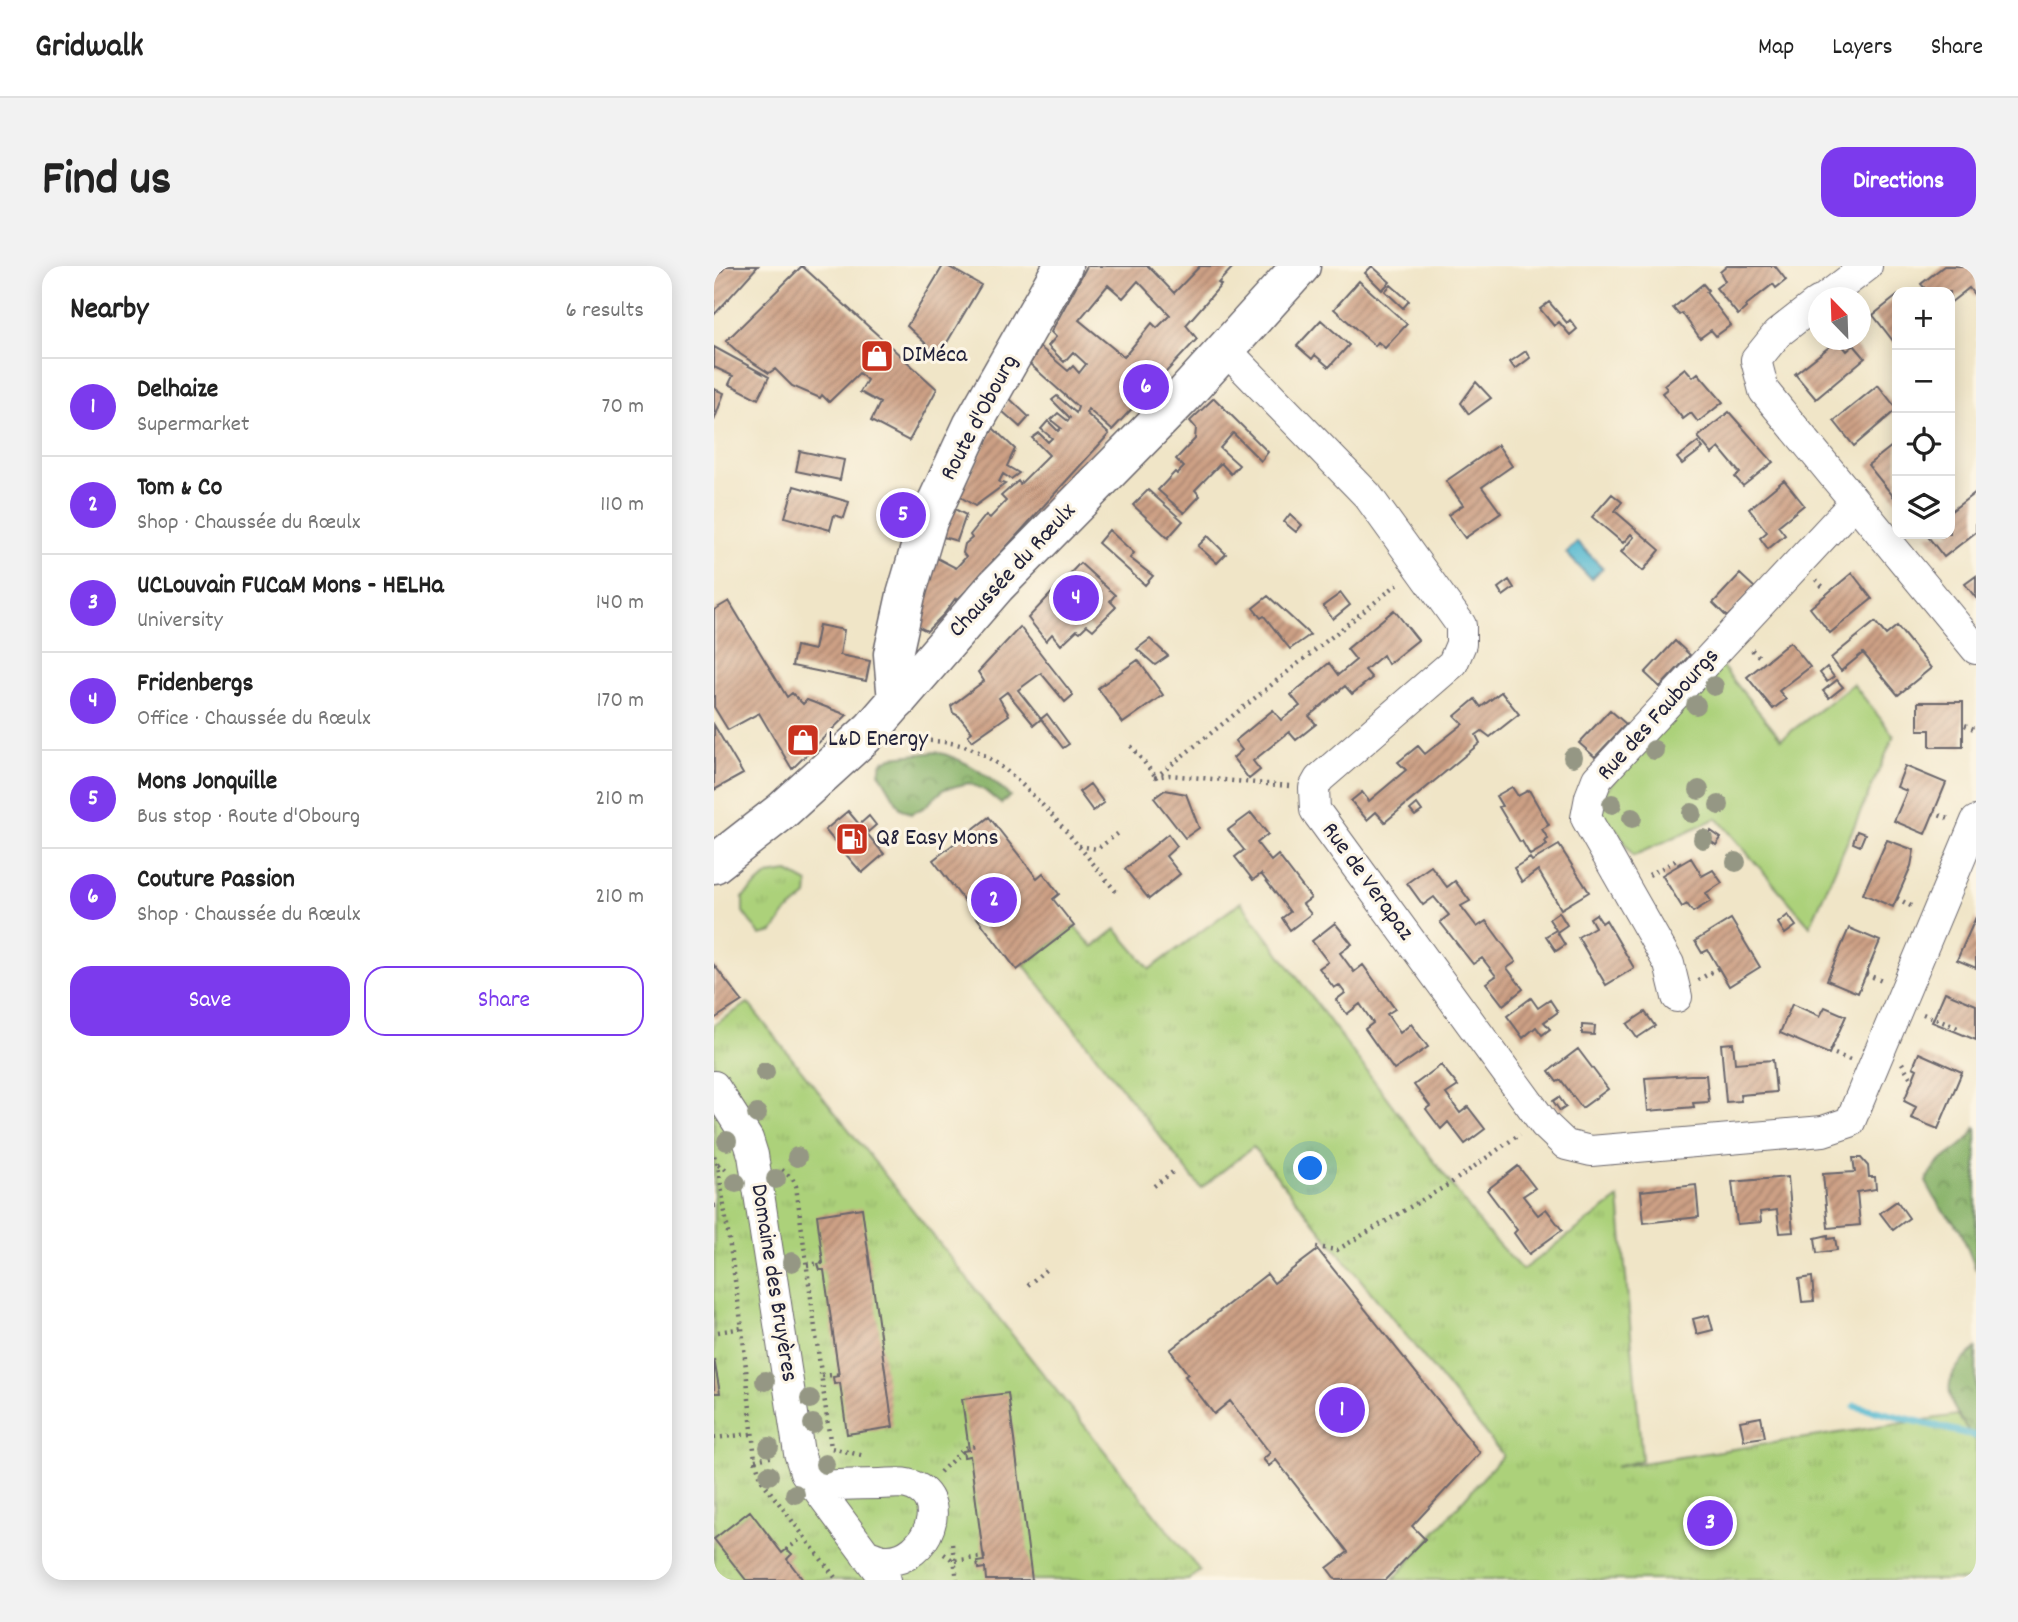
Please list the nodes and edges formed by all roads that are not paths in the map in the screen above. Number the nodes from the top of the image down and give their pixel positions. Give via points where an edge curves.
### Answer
1 (1063, 266) edge
2 (1301, 266) edge
3 (1867, 266) edge
4 (1839, 287) edge
5 (1808, 310) edge
6 (1225, 349) junction
7 (1855, 502) junction
8 (1976, 649) edge
9 (897, 701) junction
10 (1976, 821) edge
11 (714, 864) edge
12 (1677, 996) dead end
13 (714, 1086) edge
14 (814, 1486) junction
15 (865, 1554) junction
16 (885, 1580) edge

1 - 9 main road, Route d'Obourg via 972,426 928,521 893,654
2 - 6 main road, Chaussée du Rœulx
3 - 4 street
5 - 7 street via 1777,334 1756,360 1764,391
6 - 9 main road, Chaussée du Rœulx via 996,586
6 - 10 street, Rue de Verapaz via 1368,496 1461,625 1461,644 1453,663 1319,779 1314,788 1315,810 1541,1119 1566,1145 1591,1151 1823,1131 1850,1122
7 - 8 street
7 - 12 street, Rue des Faubourgs via 1597,779 1590,797 1586,818 1669,964
9 - 11 main road, Chaussée du Rœulx via 782,811
13 - 14 street, Domaine des Bruyères via 748,1139 799,1453
14 - 15 street, Domaine des Bruyères
14 - 15 street via 906,1483 921,1489 933,1516 930,1532 937,1539 897,1559
15 - 16 street, Domaine des Bruyères

